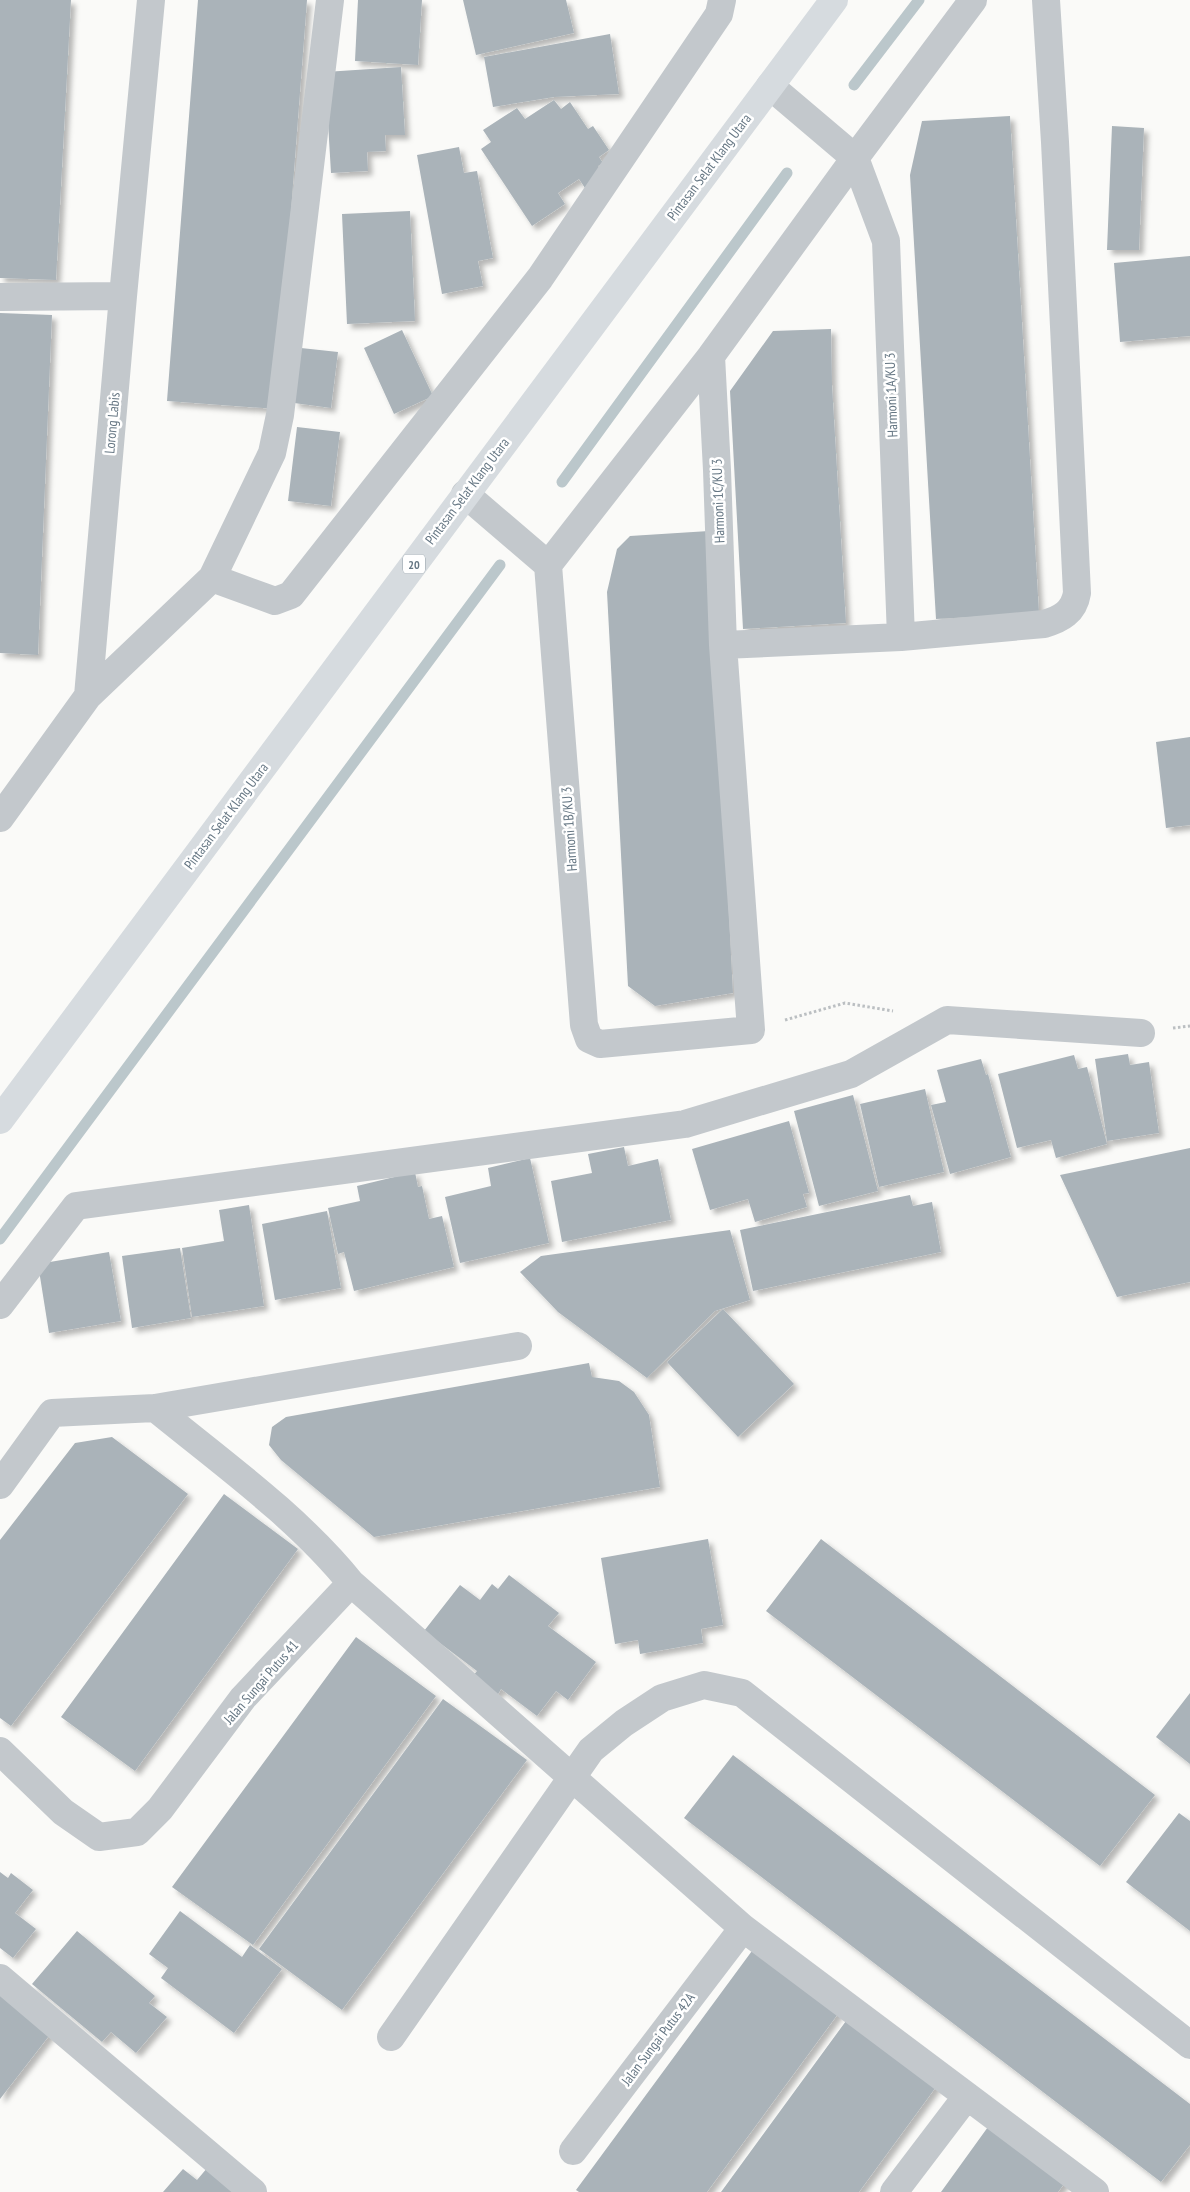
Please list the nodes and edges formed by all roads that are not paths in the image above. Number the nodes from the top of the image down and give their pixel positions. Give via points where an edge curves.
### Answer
1 (151, 0) edge
2 (330, 0) edge
3 (722, 0) edge
4 (973, 0) edge
5 (1046, 0) edge
6 (831, 3) edge
7 (770, 86) junction
8 (855, 158) junction
9 (123, 296) junction
10 (0, 297) edge
11 (711, 356) junction
12 (465, 494) junction
13 (548, 565) junction
14 (212, 578) junction
15 (901, 637) junction
16 (723, 645) junction
17 (88, 696) junction
18 (0, 818) edge
19 (751, 1030) joint
20 (1141, 1033) dead end
21 (0, 1120) edge
22 (0, 1305) edge
23 (518, 1346) dead end
24 (155, 1408) junction
25 (0, 1486) edge
26 (351, 1583) junction
27 (0, 1751) edge
28 (572, 1776) junction
29 (743, 1928) junction
30 (0, 1978) edge
31 (391, 2037) dead end
32 (1190, 2045) edge
33 (967, 2096) junction
34 (573, 2151) dead end
35 (253, 2192) edge
36 (894, 2192) edge
37 (1095, 2192) edge

1 - 9 street, Lorong Labis
2 - 14 street via 283,387 272,453
3 - 14 street via 719,14 540,278 292,595 275,601
4 - 8 street
5 - 15 street via 1076,603 1057,620 1044,624
6 - 7 highway, Pintasan Selat Klang Utara / 20
7 - 8 street
7 - 12 highway, Pintasan Selat Klang Utara / 20
8 - 11 street
8 - 15 street, Harmoni 1A/KU 3 via 886,241
9 - 10 street
9 - 17 street, Lorong Labis
11 - 13 street
11 - 16 street, Harmoni 1C/KU 3
12 - 13 street
12 - 21 highway, Pintasan Selat Klang Utara / 20
13 - 19 street, Harmoni 1B/KU 3 via 584,1025 589,1039 600,1044
14 - 17 street
15 - 16 street
16 - 19 street, Harmoni 1C/KU 3
17 - 18 street
20 - 22 street via 948,1020 851,1074 685,1124 76,1206
23 - 24 street
24 - 25 street via 52,1413
24 - 26 street via 328,1554
26 - 27 street, Jalan Sungai Putus 41 via 243,1698 160,1809 137,1832 99,1838 63,1812
26 - 28 street
28 - 29 street
28 - 31 street
28 - 32 street via 591,1750 662,1698 704,1684 742,1693
29 - 33 street
29 - 34 street, Jalan Sungai Putus 42A
30 - 35 street
33 - 36 street
33 - 37 street

